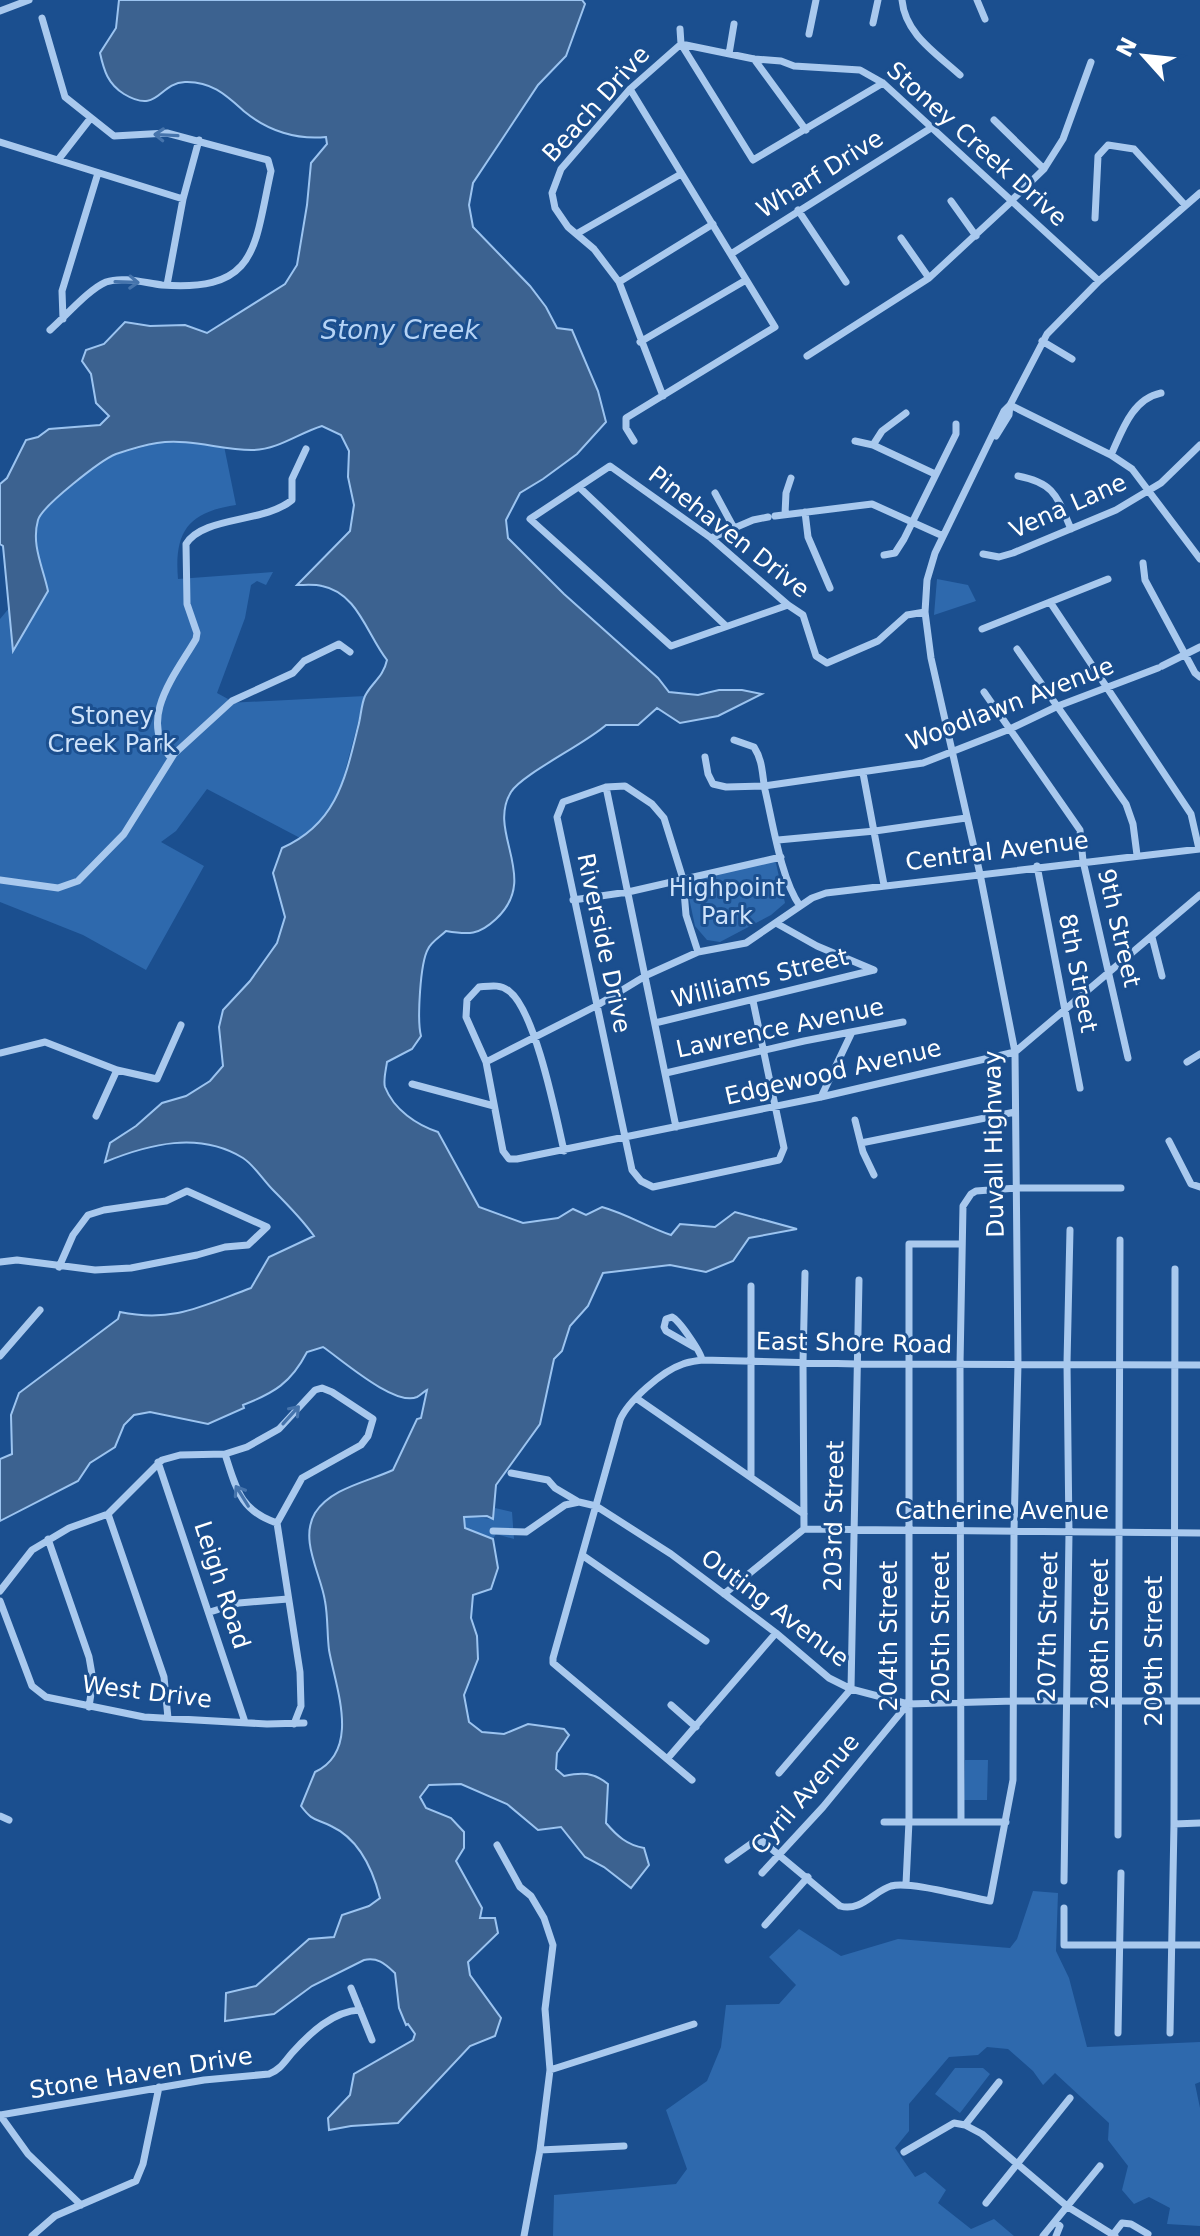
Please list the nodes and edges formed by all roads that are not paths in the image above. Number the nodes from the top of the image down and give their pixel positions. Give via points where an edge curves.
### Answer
1 (29, 0) edge
2 (816, 0) edge
3 (878, 0) edge
4 (902, 0) edge
5 (977, 0) edge
6 (0, 11) edge
7 (42, 18) dead end
8 (985, 19) dead end
9 (873, 23) dead end
10 (734, 24) dead end
11 (680, 29) dead end
12 (809, 34) dead end
13 (681, 44) junction
14 (720, 52) joint
15 (729, 54) junction
16 (754, 59) junction
17 (1091, 62) dead end
18 (960, 75) dead end
19 (883, 83) junction
20 (630, 89) junction
21 (90, 119) junction
22 (994, 120) dead end
23 (931, 128) junction
24 (806, 130) junction
25 (199, 140) junction
26 (1, 145) edge
27 (58, 160) junction
28 (1044, 169) junction
29 (98, 173) junction
30 (681, 174) junction
31 (1200, 193) edge
32 (183, 199) junction
33 (1012, 200) junction
34 (951, 201) dead end
35 (1185, 205) junction
36 (798, 210) junction
37 (1095, 218) dead end
38 (713, 224) junction
39 (578, 233) junction
40 (976, 236) junction
41 (901, 238) dead end
42 (731, 254) junction
43 (929, 278) junction
44 (746, 280) junction
45 (1099, 281) junction
46 (619, 282) junction
47 (846, 282) dead end
48 (167, 285) junction
49 (63, 319) junction
50 (50, 330) dead end
51 (1042, 341) junction
52 (640, 342) junction
53 (807, 356) dead end
54 (1072, 359) dead end
55 (1161, 393) dead end
56 (663, 396) junction
57 (1010, 405) junction
58 (906, 413) dead end
59 (956, 424) dead end
60 (634, 441) dead end
61 (855, 441) dead end
62 (873, 445) junction
63 (1200, 445) edge
64 (306, 449) dead end
65 (1111, 455) junction
66 (935, 474) junction
67 (1018, 476) dead end
68 (791, 478) dead end
69 (579, 487) junction
70 (1147, 492) junction
71 (715, 493) dead end
72 (805, 512) junction
73 (785, 514) junction
74 (912, 520) junction
75 (1071, 529) junction
76 (735, 530) junction
77 (943, 536) junction
78 (711, 538) junction
79 (983, 554) dead end
80 (884, 555) dead end
81 (1200, 559) edge
82 (1143, 563) dead end
83 (1108, 579) dead end
84 (830, 588) dead end
85 (1050, 602) junction
86 (788, 605) junction
87 (925, 612) junction
88 (725, 625) junction
89 (982, 629) dead end
90 (1200, 647) edge
91 (1017, 649) dead end
92 (350, 652) dead end
93 (1185, 655) junction
94 (1200, 677) edge
95 (1108, 688) junction
96 (984, 692) dead end
97 (1058, 706) junction
98 (1010, 729) junction
99 (734, 740) dead end
100 (952, 752) junction
101 (705, 757) dead end
102 (171, 758) junction
103 (863, 773) junction
104 (764, 786) junction
105 (606, 787) junction
106 (966, 818) junction
107 (875, 831) junction
108 (778, 840) junction
109 (1199, 849) edge
110 (1137, 855) junction
111 (781, 857) junction
112 (1083, 861) junction
113 (1037, 866) junction
114 (980, 874) junction
115 (683, 879) junction
116 (0, 880) edge
117 (884, 885) junction
118 (628, 892) junction
119 (1200, 895) edge
120 (573, 900) junction
121 (801, 905) junction
122 (776, 923) junction
123 (1152, 937) junction
124 (698, 952) junction
125 (1109, 974) junction
126 (645, 976) junction
127 (1162, 976) dead end
128 (753, 1001) junction
129 (596, 1006) junction
130 (1065, 1010) junction
131 (903, 1022) dead end
132 (655, 1023) junction
133 (181, 1025) dead end
134 (852, 1032) junction
135 (535, 1035) junction
136 (762, 1051) junction
137 (1015, 1052) junction
138 (0, 1053) edge
139 (1200, 1054) edge
140 (1128, 1058) dead end
141 (486, 1062) junction
142 (1187, 1062) dead end
143 (117, 1070) junction
144 (666, 1073) junction
145 (412, 1084) dead end
146 (1080, 1088) dead end
147 (821, 1097) junction
148 (494, 1106) junction
149 (774, 1106) junction
150 (1015, 1112) junction
151 (96, 1116) dead end
152 (855, 1120) dead end
153 (676, 1127) junction
154 (625, 1138) junction
155 (1169, 1141) dead end
156 (861, 1143) junction
157 (564, 1151) junction
158 (874, 1175) dead end
159 (1200, 1187) edge
160 (1017, 1188) junction
161 (1121, 1188) dead end
162 (1070, 1230) dead end
163 (1120, 1240) dead end
164 (961, 1244) junction
165 (0, 1262) edge
166 (59, 1267) junction
167 (1175, 1269) dead end
168 (805, 1273) dead end
169 (859, 1280) dead end
170 (751, 1286) dead end
171 (40, 1310) dead end
172 (694, 1347) junction
173 (0, 1356) edge
174 (702, 1360) junction
175 (750, 1362) junction
176 (803, 1362) junction
177 (1067, 1363) junction
178 (1119, 1363) junction
179 (856, 1364) junction
180 (909, 1364) junction
181 (960, 1364) junction
182 (1018, 1364) junction
183 (1173, 1365) junction
184 (1200, 1365) edge
185 (636, 1398) junction
186 (225, 1454) junction
187 (158, 1462) junction
188 (511, 1473) dead end
189 (751, 1477) junction
190 (579, 1502) junction
191 (596, 1506) junction
192 (108, 1514) junction
193 (804, 1514) junction
194 (277, 1523) junction
195 (804, 1529) junction
196 (854, 1530) junction
197 (909, 1530) junction
198 (961, 1530) junction
199 (493, 1531) dead end
200 (1014, 1531) junction
201 (1120, 1532) junction
202 (1069, 1533) junction
203 (1200, 1533) edge
204 (1175, 1534) junction
205 (48, 1539) junction
206 (582, 1555) junction
207 (0, 1591) edge
208 (724, 1594) junction
209 (288, 1599) junction
210 (0, 1601) edge
211 (210, 1612) junction
212 (776, 1633) junction
213 (706, 1641) dead end
214 (851, 1689) junction
215 (1119, 1700) junction
216 (1014, 1701) junction
217 (1067, 1701) junction
218 (1173, 1701) junction
219 (1200, 1701) edge
220 (961, 1702) junction
221 (908, 1704) junction
222 (671, 1705) dead end
223 (89, 1707) junction
224 (168, 1718) junction
225 (245, 1722) junction
226 (304, 1723) dead end
227 (294, 1724) junction
228 (696, 1727) junction
229 (668, 1758) junction
230 (779, 1773) dead end
231 (692, 1780) dead end
232 (0, 1816) edge
233 (9, 1820) dead end
234 (909, 1821) junction
235 (884, 1822) dead end
236 (961, 1822) junction
237 (1006, 1822) junction
238 (1200, 1823) edge
239 (1174, 1824) junction
240 (1118, 1835) dead end
241 (497, 1845) dead end
242 (780, 1853) junction
243 (728, 1860) dead end
244 (762, 1873) dead end
245 (1121, 1873) dead end
246 (808, 1877) junction
247 (1064, 1881) dead end
248 (906, 1884) junction
249 (1064, 1908) dead end
250 (765, 1925) dead end
251 (1118, 1944) junction
252 (1171, 1944) junction
253 (1200, 1945) edge
254 (351, 1988) dead end
255 (360, 2010) junction
256 (694, 2024) dead end
257 (1118, 2033) dead end
258 (1170, 2033) dead end
259 (372, 2040) dead end
260 (550, 2070) junction
261 (999, 2082) dead end
262 (159, 2087) junction
263 (1070, 2098) dead end
264 (0, 2115) edge
265 (965, 2125) junction
266 (624, 2146) dead end
267 (540, 2150) junction
268 (904, 2152) dead end
269 (1017, 2165) junction
270 (1100, 2166) dead end
271 (986, 2203) dead end
272 (81, 2205) junction
273 (1068, 2207) junction
274 (1055, 2222) junction
275 (1148, 2234) dead end
276 (32, 2236) edge
277 (524, 2236) edge
278 (1043, 2236) edge
279 (1056, 2236) edge
280 (1113, 2236) edge

1 - 6 street
2 - 12 street
3 - 9 street
4 - 18 street via 903,17 917,37
5 - 8 street
7 - 21 street via 65,97
10 - 15 street
11 - 13 street
13 - 14 street, Beach Drive
13 - 20 street, Beach Drive
13 - 24 street via 753,160
14 - 15 street, Stoney Creek Drive
15 - 16 street, Stoney Creek Drive
16 - 19 street, Stoney Creek Drive via 860,70
16 - 24 street
17 - 28 street via 1063,139
19 - 23 street, Stoney Creek Drive
19 - 24 street
20 - 30 street
20 - 39 street, Beach Drive via 554,181 555,208
25 -> 21 street via 167,133 114,136
21 - 27 street
22 - 28 street
23 - 33 street, Stoney Creek Drive
23 - 36 street, Wharf Drive
25 - 32 street
25 - 48 street via 268,160 271,171 251,251 239,270 206,285
26 - 27 street
27 - 29 street
28 - 33 street
29 - 32 street
29 - 49 street via 62,291
30 - 38 street
30 - 39 street
31 - 35 street, Duvall Highway
32 - 48 street
33 - 40 street
33 - 45 street, Stoney Creek Drive
34 - 40 street
35 - 37 street via 1134,149 1108,145 1098,156
35 - 45 street, Duvall Highway
36 - 42 street, Wharf Drive
36 - 47 street
38 - 42 street
38 - 46 street
39 - 46 street, Beach Drive
40 - 43 street
41 - 43 street
42 - 44 street
43 - 53 street
44 - 52 street
44 - 56 street via 775,327
45 - 51 street, Duvall Highway
46 - 52 street, Beach Drive
49 -> 48 street via 106,282
49 - 50 street
51 - 54 street
51 - 57 street, Duvall Highway
52 - 56 street, Beach Drive
55 - 65 street via 1133,411
56 - 60 street via 626,418
57 - 65 street
57 - 77 street, Duvall Highway
58 - 62 street
59 - 66 street
61 - 62 street
62 - 66 street
63 - 70 street, Vena Lane
64 - 102 street via 292,479 292,500 281,509 198,530 186,544 187,604 196,639 156,719
65 - 70 street via 1132,469
66 - 74 street
67 - 75 street via 1049,487
68 - 73 street
69 - 78 street, Pinehaven Drive via 610,466
69 - 88 street
69 - 88 street via 530,519 671,646
70 - 75 street, Vena Lane
70 - 81 street
71 - 76 street
72 - 73 street
72 - 74 street via 872,504
72 - 84 street via 808,537
73 - 76 street via 753,520
74 - 77 street
74 - 80 street via 895,553
75 - 79 street, Vena Lane via 999,557
76 - 78 street
77 - 87 street, Duvall Highway via 930,565
78 - 86 street, Pinehaven Drive
82 - 93 street via 1145,580
83 - 85 street
85 - 89 street
85 - 95 street
86 - 87 street, Pinehaven Drive via 803,615 816,656 827,663 878,641 907,615
86 - 88 street
87 - 100 street, Duvall Highway
90 - 93 street, Woodlawn Avenue
91 - 97 street
92 - 102 street via 339,644 232,701
93 - 94 street
93 - 95 street, Woodlawn Avenue
95 - 97 street, Woodlawn Avenue
95 - 109 street via 1191,814
96 - 98 street, 9th Street
97 - 98 street, Woodlawn Avenue
97 - 110 street via 1126,804
98 - 100 street, Woodlawn Avenue
98 - 112 street, 9th Street via 1080,830
99 - 104 street via 754,747 761,758
100 - 103 street, Woodlawn Avenue via 923,763
100 - 106 street, Duvall Highway
101 - 104 street, Woodlawn Avenue via 713,784
102 - 116 street via 124,834 78,881 58,888
103 - 104 street, Woodlawn Avenue
103 - 107 street
104 - 108 street
105 - 115 street via 625,786 664,818
105 - 118 street
105 - 120 street, Riverside Drive via 563,802 557,817
106 - 107 street
106 - 114 street, Duvall Highway
107 - 108 street
107 - 117 street
108 - 111 street
109 - 110 street, Central Avenue
110 - 112 street, Central Avenue
111 - 115 street
111 - 121 street via 788,887
112 - 113 street, Central Avenue
112 - 125 street, 9th Street
113 - 114 street, Central Avenue
113 - 130 street, 8th Street
114 - 117 street, Central Avenue
114 - 137 street, Duvall Highway
115 - 118 street
115 - 124 street via 686,915
117 - 121 street, Central Avenue via 826,893
118 - 120 street
118 - 126 street
119 - 123 street, Edgewood Avenue
120 - 129 street, Riverside Drive
121 - 122 street, Central Avenue
122 - 124 street, Central Avenue via 746,943
122 - 128 street, Williams Street via 874,970
123 - 125 street, Edgewood Avenue
123 - 127 street
124 - 126 street, Central Avenue
125 - 130 street, Edgewood Avenue
125 - 140 street, 9th Street
126 - 129 street, Central Avenue
126 - 132 street
128 - 132 street, Williams Street
128 - 136 street
129 - 135 street, Central Avenue
129 - 154 street, Riverside Drive
130 - 137 street, Edgewood Avenue
130 - 146 street, 8th Street
131 - 134 street, Lawrence Avenue
132 - 144 street
133 - 143 street via 157,1079
134 - 136 street, Lawrence Avenue
134 - 147 street
135 - 141 street, Central Avenue
135 - 141 street via 513,993 501,985 479,987 467,1000 466,1017
135 - 157 street
136 - 144 street, Lawrence Avenue
136 - 149 street
137 - 147 street, Edgewood Avenue
137 - 150 street, Duvall Highway
138 - 143 street via 45,1042
139 - 142 street
141 - 148 street
143 - 151 street
144 - 153 street
145 - 148 street
147 - 149 street, Edgewood Avenue
148 - 157 street, Edgewood Avenue via 509,1159
149 - 153 street, Edgewood Avenue
149 - 154 street, Riverside Drive via 784,1148 779,1160 653,1187 632,1170
150 - 156 street
150 - 160 street, Duvall Highway
152 - 156 street
153 - 154 street, Edgewood Avenue
154 - 157 street, Edgewood Avenue
155 - 159 street via 1191,1184
156 - 158 street
160 - 161 street
160 - 164 street, 205th Street via 971,1194 963,1206
160 - 182 street, Duvall Highway
162 - 177 street, 207th Street
163 - 178 street, 208th Street
164 - 180 street, 204th Street via 909,1244
164 - 181 street, 205th Street
165 - 166 street
166 - 166 street via 95,1270 166,1262 248,1245 267,1227 187,1191 166,1201 88,1215
167 - 183 street, 209th Street
168 - 176 street
169 - 179 street, 203rd Street
170 - 175 street
171 - 173 street
172 - 172 street via 666,1331 666,1319 680,1321
172 - 174 street
174 - 175 street, East Shore Road
174 - 185 street, East Shore Road via 667,1372
175 - 176 street, East Shore Road
175 - 189 street
176 - 179 street, East Shore Road
176 - 193 street
177 - 178 street, East Shore Road
177 - 182 street, East Shore Road
177 - 202 street, 207th Street
178 - 183 street, East Shore Road
178 - 201 street, 208th Street
179 - 180 street, East Shore Road
179 - 196 street, 203rd Street
180 - 181 street, East Shore Road
180 - 197 street, 204th Street
181 - 182 street, East Shore Road
181 - 198 street, 205th Street
182 - 200 street, Duvall Highway
183 - 184 street, East Shore Road
183 - 204 street, 209th Street
185 - 189 street
185 - 191 street, East Shore Road via 620,1420
186 - 187 street via 172,1456
194 -> 186 street via 245,1503
186 -> 194 street via 270,1436 319,1389 373,1419 361,1445 298,1482
187 - 192 street
187 - 211 street, Leigh Road
188 - 190 street via 548,1480
189 - 193 street
190 - 191 street, Outing Avenue
190 - 199 street via 565,1505 526,1532
191 - 206 street, East Shore Road
191 - 208 street, Outing Avenue
192 - 205 street
192 - 224 street via 164,1677
193 - 195 street
194 - 209 street
195 - 196 street, Catherine Avenue
195 - 208 street
196 - 197 street, Catherine Avenue
196 - 214 street, 203rd Street
197 - 198 street, Catherine Avenue
197 - 221 street, 204th Street
198 - 200 street, Catherine Avenue
198 - 220 street, 205th Street
200 - 202 street, Catherine Avenue
200 - 216 street, Duvall Highway
201 - 202 street, Catherine Avenue
201 - 204 street, Catherine Avenue
201 - 215 street, 208th Street
202 - 217 street, 207th Street
203 - 204 street, Catherine Avenue
204 - 218 street, 209th Street
205 - 207 street via 32,1550
205 - 223 street via 89,1657
206 - 213 street
206 - 229 street, East Shore Road via 553,1663
208 - 212 street, Outing Avenue
209 - 211 street via 239,1603
209 - 227 street via 301,1686
210 - 223 street, West Drive via 34,1690
211 - 225 street, Leigh Road
212 - 214 street, Outing Avenue via 829,1678
212 - 228 street
214 - 221 street, Outing Avenue
214 - 230 street
215 - 217 street, Outing Avenue
215 - 218 street, Outing Avenue
215 - 240 street, 208th Street
216 - 217 street, Outing Avenue
216 - 220 street, Outing Avenue
216 - 237 street, Duvall Highway via 1013,1780
217 - 247 street, 207th Street
218 - 219 street, Outing Avenue
218 - 239 street, 209th Street
220 - 221 street, Outing Avenue
220 - 236 street, 205th Street
221 - 234 street, 204th Street
221 - 242 street, Cyril Avenue
222 - 228 street
223 - 224 street, West Drive
224 - 225 street, West Drive
225 - 227 street, West Drive
226 - 227 street, West Drive
228 - 229 street
229 - 231 street
232 - 233 street
234 - 235 street
234 - 236 street
234 - 248 street, 204th Street
236 - 237 street
237 - 248 street, Duvall Highway via 990,1901
238 - 239 street
239 - 252 street, 209th Street
241 - 260 street via 544,1918 553,1945 545,2009
242 - 243 street via 762,1841
242 - 244 street, Cyril Avenue
242 - 246 street
245 - 251 street
246 - 248 street via 846,1908
246 - 250 street
249 - 251 street via 1064,1945
251 - 252 street
251 - 257 street
252 - 253 street
252 - 258 street, 209th Street
254 - 255 street
255 - 259 street
255 - 262 street, Stone Haven Drive via 332,2017 272,2073
256 - 260 street
260 - 267 street
261 - 265 street
262 - 264 street, Stone Haven Drive
262 - 272 street via 138,2178
263 - 269 street
264 - 272 street via 28,2154
265 - 268 street via 954,2123
265 - 269 street
266 - 267 street
267 - 277 street
269 - 271 street
269 - 273 street
270 - 273 street
272 - 276 street via 55,2216
273 - 274 street
273 - 280 street
274 - 278 street
274 - 279 street via 1060,2226
275 - 280 street via 1122,2223

